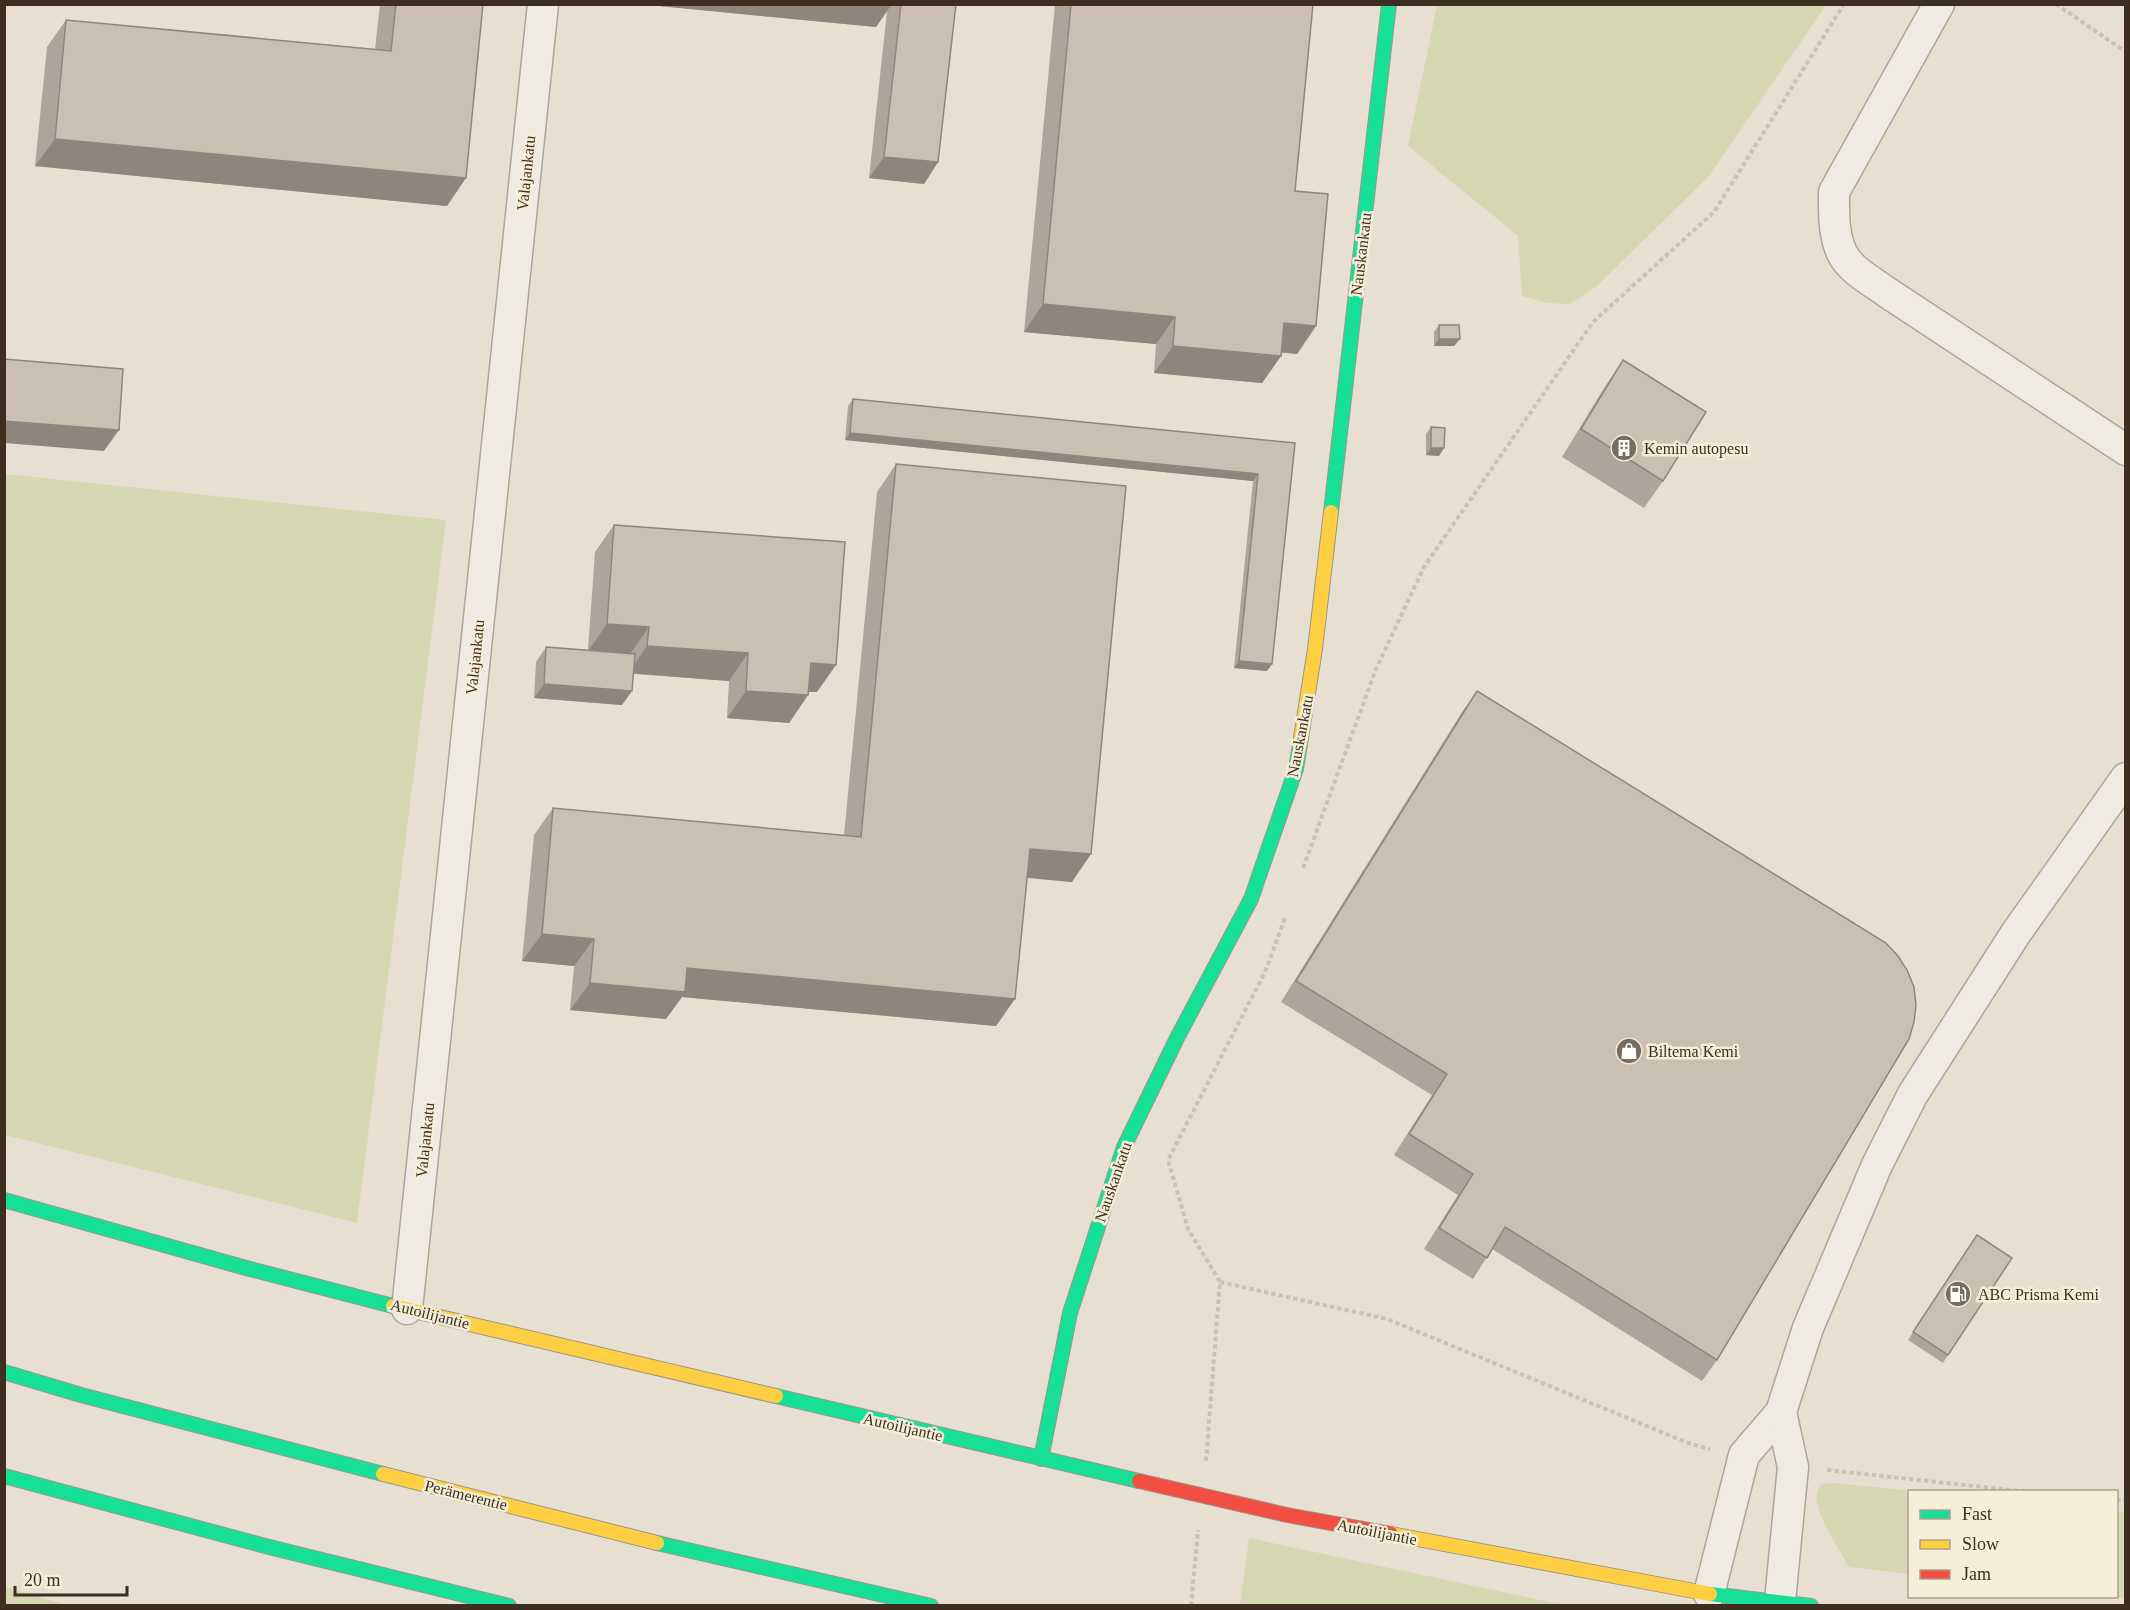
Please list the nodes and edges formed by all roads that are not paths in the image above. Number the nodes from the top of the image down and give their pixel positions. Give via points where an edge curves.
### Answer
1 (543, 4) edge
2 (1389, 4) edge
3 (1939, 4) edge
4 (2126, 450) edge
5 (2126, 778) edge
6 (4, 1200) edge
7 (407, 1309) junction
8 (4, 1372) edge
9 (1781, 1412) junction
10 (1041, 1459) junction
11 (4, 1476) edge
12 (1709, 1594) junction
13 (1780, 1601) junction
14 (509, 1605) edge
15 (931, 1605) edge
16 (1811, 1605) edge

1 - 7 street, Valajankatu
2 - 10 main road, Nauskankatu via 1315,650 1296,769 1251,899 1124,1147 1070,1313
3 - 4 street via 1833,192 1834,225 1842,254 1858,272
5 - 9 street via 2016,933 1912,1094 1877,1165 1808,1328
6 - 7 main road, Autoilijantie
7 - 10 main road, Autoilijantie
8 - 15 main road, Perämerentie via 475,1497 735,1562
9 - 12 street via 1744,1455
9 - 13 street via 1793,1467
10 - 12 main road, Autoilijantie via 1287,1515
11 - 14 main road via 269,1547
12 - 13 main road, Autoilijantie
13 - 16 main road, Autoilijantie

